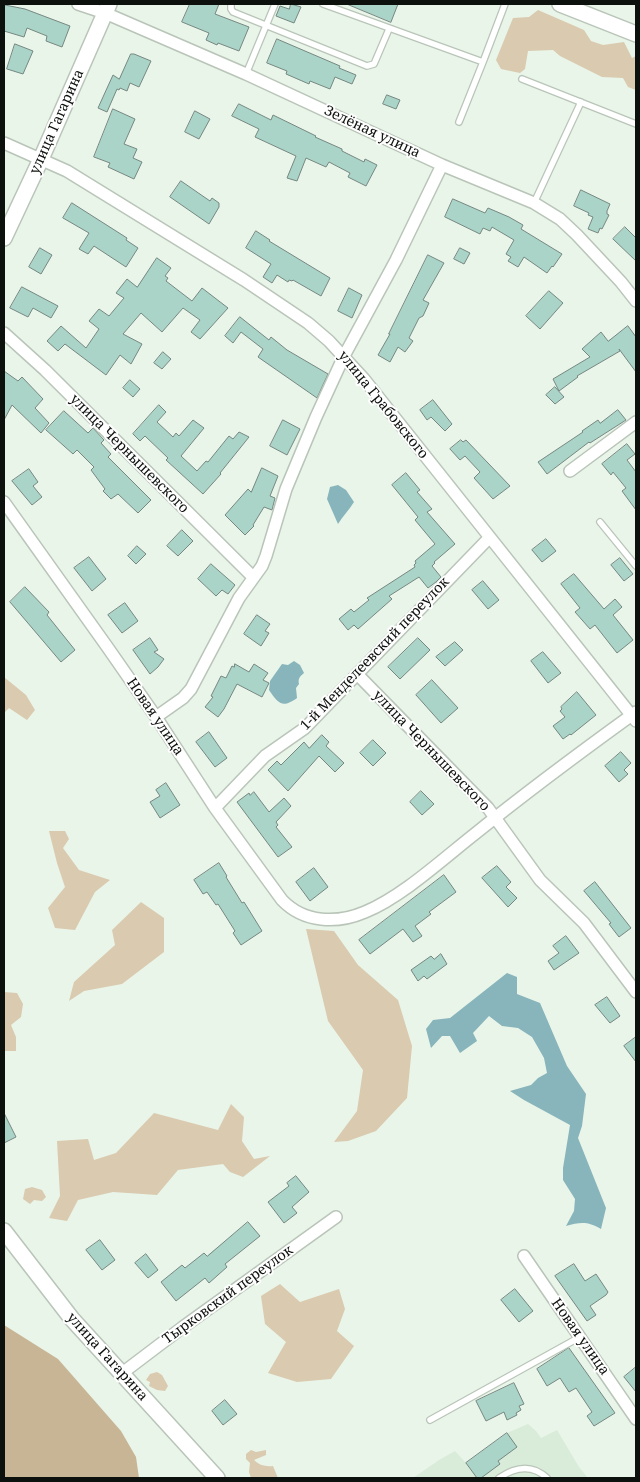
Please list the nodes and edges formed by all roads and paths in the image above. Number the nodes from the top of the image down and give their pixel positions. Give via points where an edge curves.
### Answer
1 (78, 4) edge
2 (231, 4) edge
3 (275, 4) edge
4 (323, 4) edge
5 (505, 4) edge
6 (560, 4) edge
7 (107, 9) edge
8 (266, 26) junction
9 (389, 29) junction
10 (636, 34) edge
11 (483, 62) junction
12 (246, 74) junction
13 (522, 79) dead end
14 (581, 102) junction
15 (459, 122) dead end
16 (636, 124) edge
17 (4, 143) edge
18 (41, 159) junction
19 (442, 165) junction
20 (534, 203) junction
21 (4, 238) edge
22 (636, 301) edge
23 (4, 333) edge
24 (344, 356) junction
25 (636, 422) edge
26 (570, 471) dead end
27 (4, 502) edge
28 (600, 522) dead end
29 (489, 538) junction
30 (636, 566) edge
31 (253, 577) junction
32 (357, 674) junction
33 (156, 717) junction
34 (635, 717) edge
35 (215, 808) junction
36 (495, 818) junction
37 (636, 992) edge
38 (336, 1218) dead end
39 (4, 1231) edge
40 (524, 1256) dead end
41 (580, 1337) junction
42 (121, 1374) junction
43 (635, 1415) edge
44 (430, 1420) dead end
45 (216, 1478) edge
46 (500, 1478) edge
47 (547, 1478) edge

1 - 7 street, Зелёная улица
2 - 8 lane via 233,12
3 - 8 lane
4 - 9 lane
5 - 11 lane
6 - 10 main road
7 - 12 street, Зелёная улица
7 - 18 main road, улица Гагарина
8 - 9 lane via 367,66 374,64
8 - 12 lane
9 - 11 lane
11 - 15 lane
12 - 19 street, Зелёная улица
13 - 14 lane
14 - 16 lane
14 - 20 lane
17 - 18 street, улица Грабовского
18 - 21 main road, улица Гагарина
18 - 24 street, улица Грабовского via 67,171 244,280 308,324
19 - 20 street, Зелёная улица
19 - 24 street
20 - 22 street, Зелёная улица via 578,235
23 - 31 street, улица Чернышевского
24 - 29 street, улица Грабовского
24 - 31 street via 297,463 262,566
25 - 26 street
27 - 33 street, Новая улица
28 - 30 lane
29 - 32 street, 1-й Менделеевский переулок
29 - 34 street, улица Грабовского
31 - 33 street via 191,689
32 - 35 street, 1-й Менделеевский переулок via 305,728 265,756
32 - 36 street, улица Чернышевского
33 - 35 street, Новая улица
34 - 36 street, Новая улица
35 - 36 street, Новая улица via 291,910 330,920 364,913 378,906
36 - 37 street, улица Чернышевского via 540,880 584,923
38 - 42 street, Тырковский переулок
39 - 42 main road, улица Гагарина via 56,1300
40 - 41 street, Новая улица
41 - 43 street, Новая улица
41 - 44 lane
42 - 45 main road, улица Гагарина
46 - 47 lane via 521,1468 536,1470

